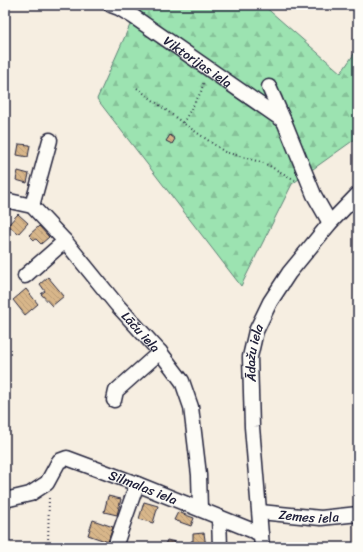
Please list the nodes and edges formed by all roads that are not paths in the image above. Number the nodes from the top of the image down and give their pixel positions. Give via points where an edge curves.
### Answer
1 (111, 5) edge
2 (269, 87) dead end
3 (284, 120) junction
4 (50, 140) dead end
5 (358, 194) edge
6 (5, 200) edge
7 (32, 206) junction
8 (330, 223) junction
9 (65, 241) junction
10 (26, 276) dead end
11 (160, 352) junction
12 (114, 400) dead end
13 (137, 484) junction
14 (5, 500) edge
15 (200, 509) junction
16 (260, 512) junction
17 (358, 514) edge
18 (219, 518) junction
19 (117, 541) dead end
20 (262, 541) edge
21 (220, 547) edge

1 - 3 street, Viktorijas iela via 134,17
2 - 3 street
3 - 8 street via 314,195
4 - 7 street
5 - 8 street, Ādažu iela
6 - 7 street
7 - 9 street, Lāču iela
8 - 16 street, Ādažu iela via 285,278 256,331 250,357 252,427
9 - 10 street
9 - 11 street, Lāču iela
11 - 12 street via 116,391
11 - 15 street, Lāču iela via 182,381 192,407
13 - 14 street, Silmalas iela via 66,458 59,461 47,483 30,494
13 - 15 street, Silmalas iela
13 - 19 street
15 - 18 street, Silmalas iela
16 - 17 street, Zemes iela via 321,518
16 - 20 street, Ādažu iela
18 - 20 street, Silmalas iela
18 - 21 street

